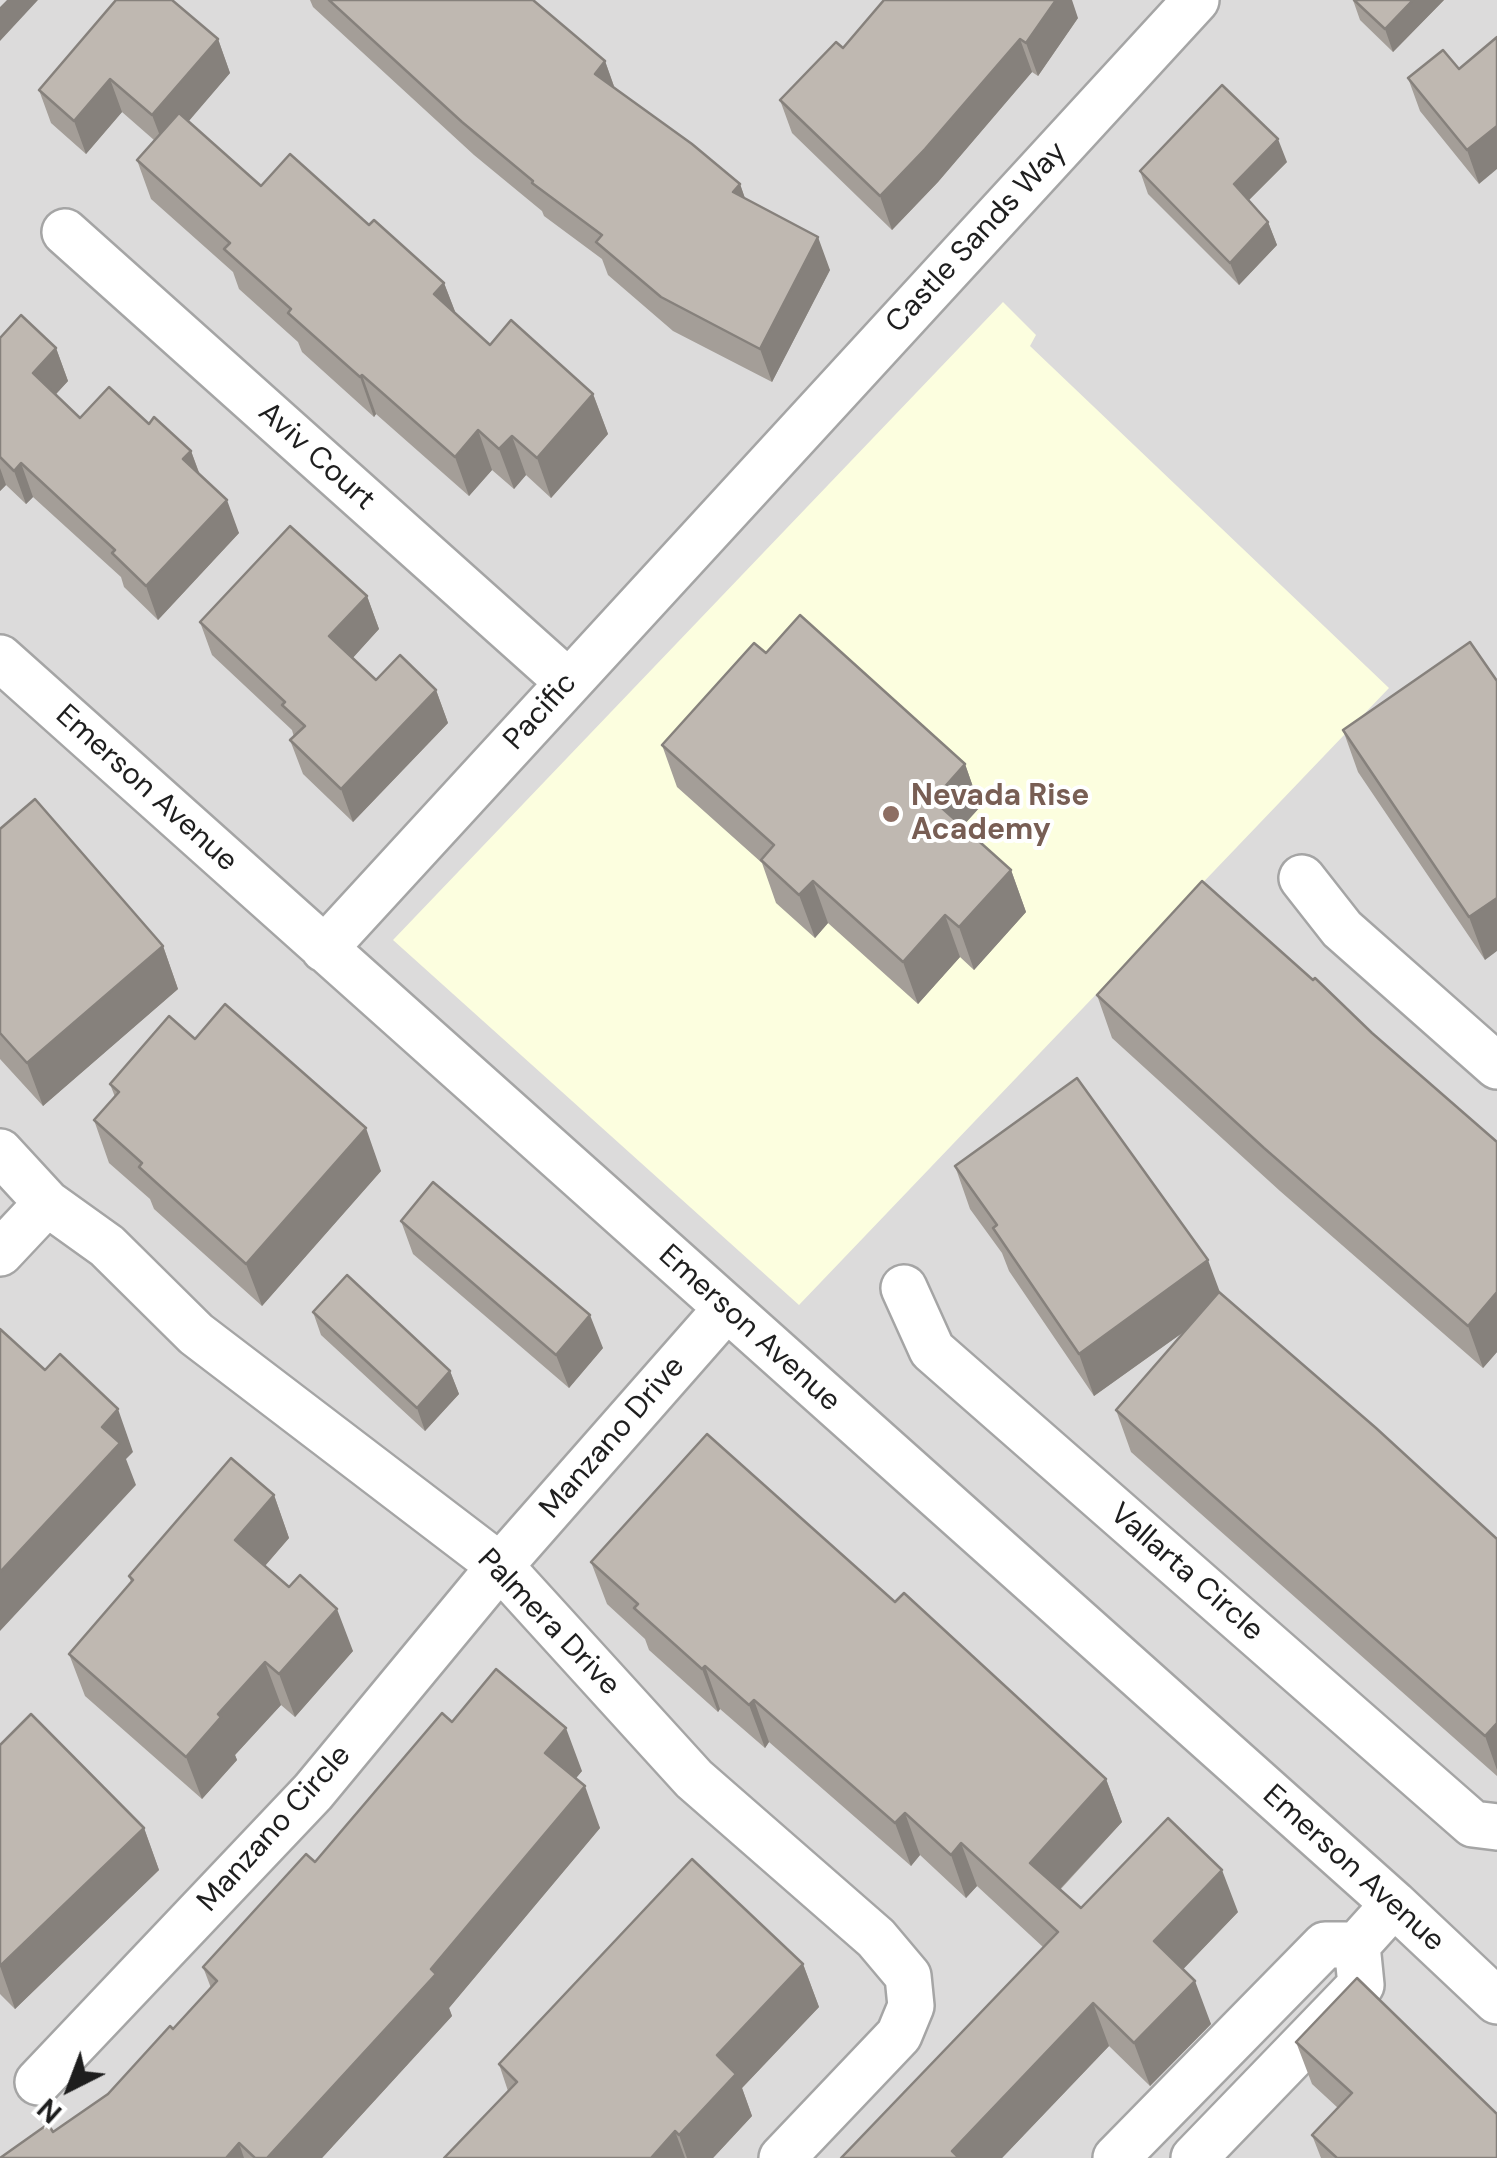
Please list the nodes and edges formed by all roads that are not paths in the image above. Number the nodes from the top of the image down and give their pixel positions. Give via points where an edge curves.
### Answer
1 (1196, 0) edge
2 (64, 232) dead end
3 (759, 475) joint
4 (0, 658) edge
5 (568, 682) junction
6 (1302, 878) dead end
7 (324, 949) junction
8 (1497, 1066) edge
9 (0, 1152) edge
10 (47, 1203) junction
11 (0, 1253) edge
12 (904, 1288) dead end
13 (726, 1309) junction
14 (500, 1566) junction
15 (1497, 1827) edge
16 (1394, 1904) junction
17 (1357, 1945) junction
18 (1497, 2001) edge
19 (38, 2082) dead end
20 (782, 2158) edge
21 (1116, 2158) edge
22 (1194, 2158) edge

1 - 3 street, Castle Sands Way
2 - 5 street, Aviv Court
3 - 5 street, Pacific
4 - 7 street, Emerson Avenue
5 - 7 street, Pacific
6 - 8 street via 1342,930
7 - 13 street, Emerson Avenue
9 - 10 street, Palmera Drive
10 - 11 street
10 - 14 street, Palmera Drive via 107,1246 196,1334
12 - 15 street, Vallarta Circle via 932,1350 1472,1824
13 - 14 street, Manzano Drive
13 - 16 street, Emerson Avenue
14 - 19 street, Manzano Circle via 313,1792
14 - 20 street, Palmera Drive via 694,1779 876,1938 908,1976 911,2006 899,2035
16 - 17 street
16 - 18 street, Emerson Avenue
17 - 21 street via 1325,1945
17 - 22 street via 1361,1985

